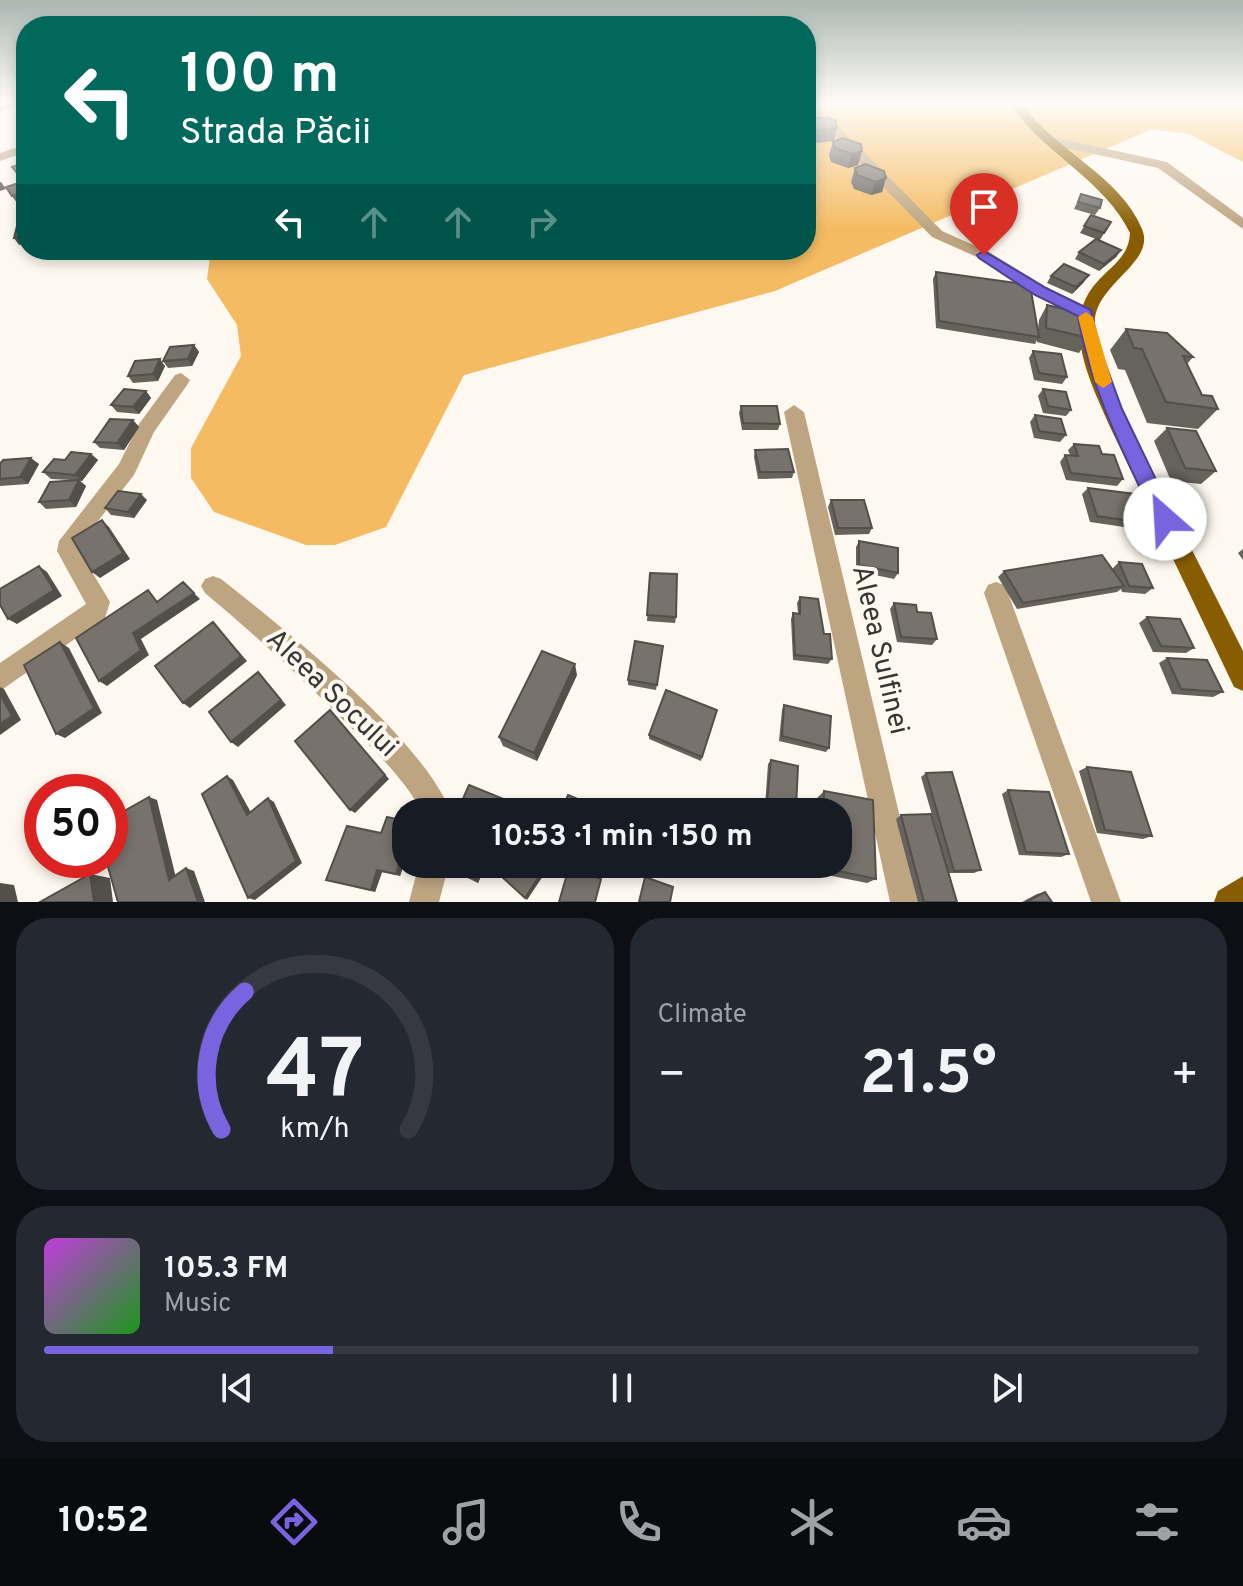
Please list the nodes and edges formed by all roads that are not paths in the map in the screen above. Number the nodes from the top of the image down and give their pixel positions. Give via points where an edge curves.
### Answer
1 (850, 145) edge
2 (1054, 145) edge
3 (1071, 145) edge
4 (1243, 225) edge
5 (1085, 313) junction
6 (181, 380) dead end
7 (794, 412) dead end
8 (213, 586) dead end
9 (996, 593) dead end
10 (0, 678) edge
11 (1243, 678) edge
12 (431, 798) edge
13 (430, 878) edge
14 (1243, 891) edge
15 (424, 902) edge
16 (905, 902) edge
17 (1106, 902) edge
18 (1229, 902) edge

1 - 5 street via 937,234
2 - 5 main road via 1120,206 1137,231 1132,255 1095,292
3 - 4 street via 1162,165
5 - 11 main road via 1113,409
6 - 10 street via 146,429 127,469 70,541 68,551 98,602 97,610
7 - 16 street, Aleea Sulfinei
8 - 12 street, Aleea Socului via 322,683
9 - 17 street
13 - 15 street
14 - 18 main road

